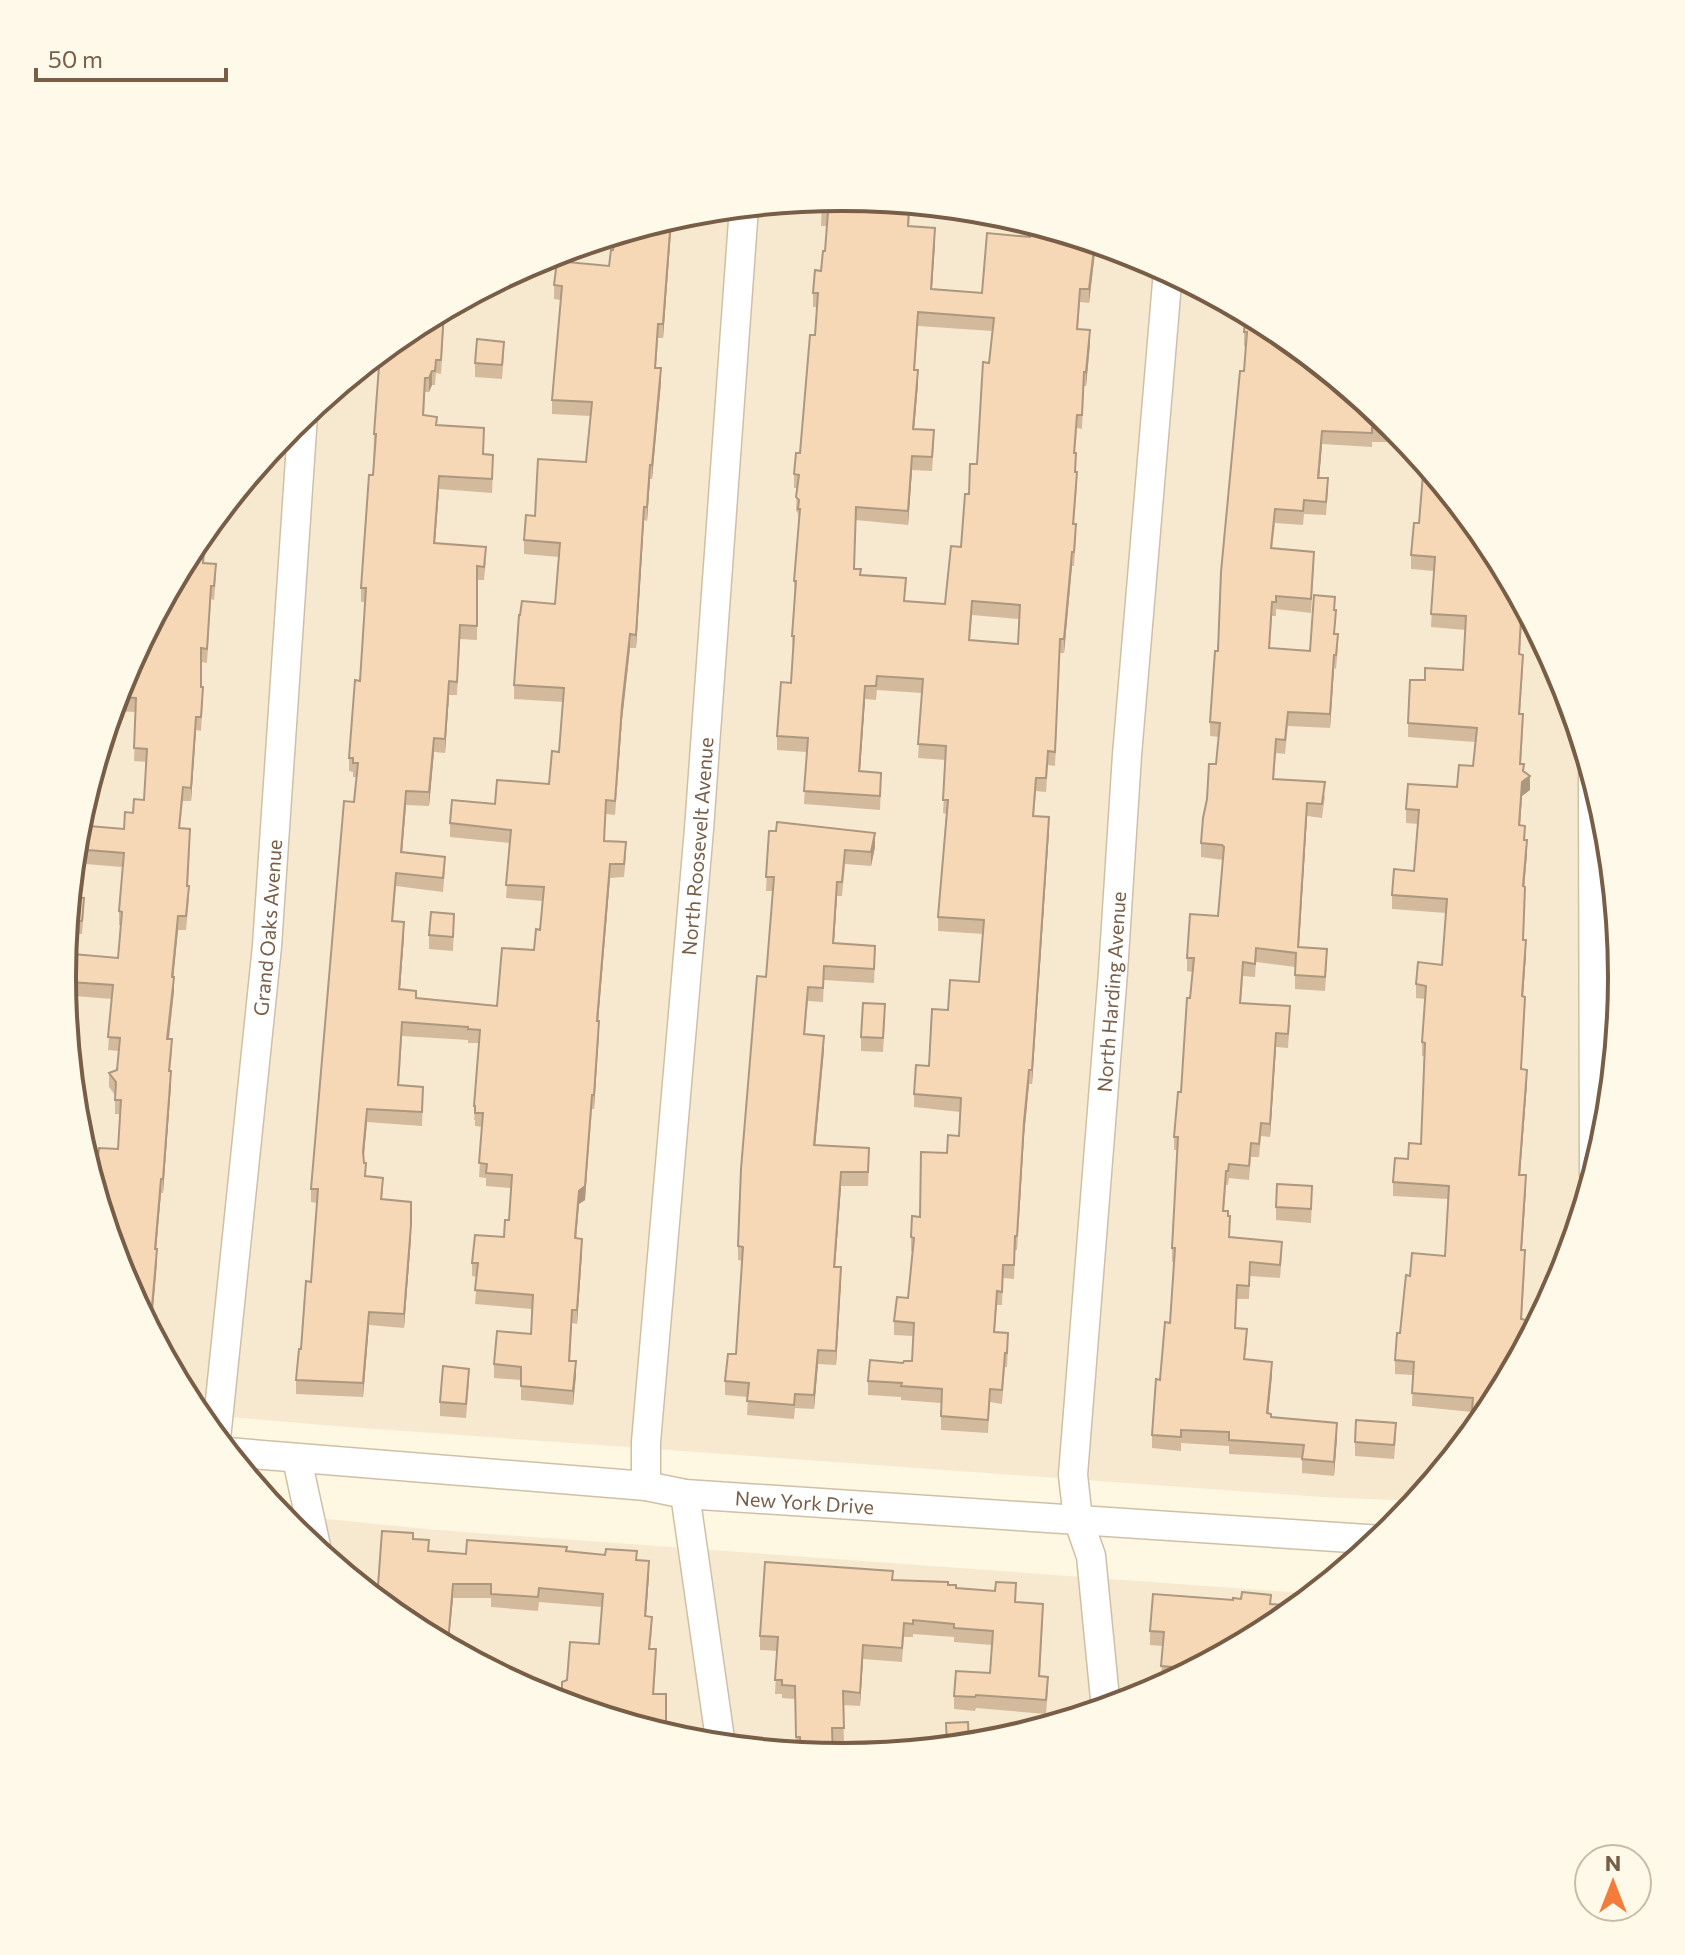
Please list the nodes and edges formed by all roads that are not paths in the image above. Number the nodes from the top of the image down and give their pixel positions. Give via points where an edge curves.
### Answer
1 (743, 218) edge
2 (1167, 283) edge
3 (302, 435) edge
4 (1593, 824) edge
5 (1594, 1128) edge
6 (218, 1421) edge
7 (242, 1453) edge
8 (297, 1459) junction
9 (646, 1486) junction
10 (685, 1494) junction
11 (1078, 1519) junction
12 (312, 1530) edge
13 (1364, 1539) edge
14 (1105, 1697) edge
15 (719, 1733) edge

1 - 9 street, North Roosevelt Avenue
2 - 11 street, North Harding Avenue via 1073,1475
3 - 6 street, Grand Oaks Avenue via 267,946
4 - 5 street
7 - 8 street, New York Drive
8 - 9 street, New York Drive
8 - 12 street
9 - 10 street, New York Drive
10 - 11 street, New York Drive
10 - 15 street
11 - 13 street, New York Drive
11 - 14 street, North Harding Avenue via 1091,1556

